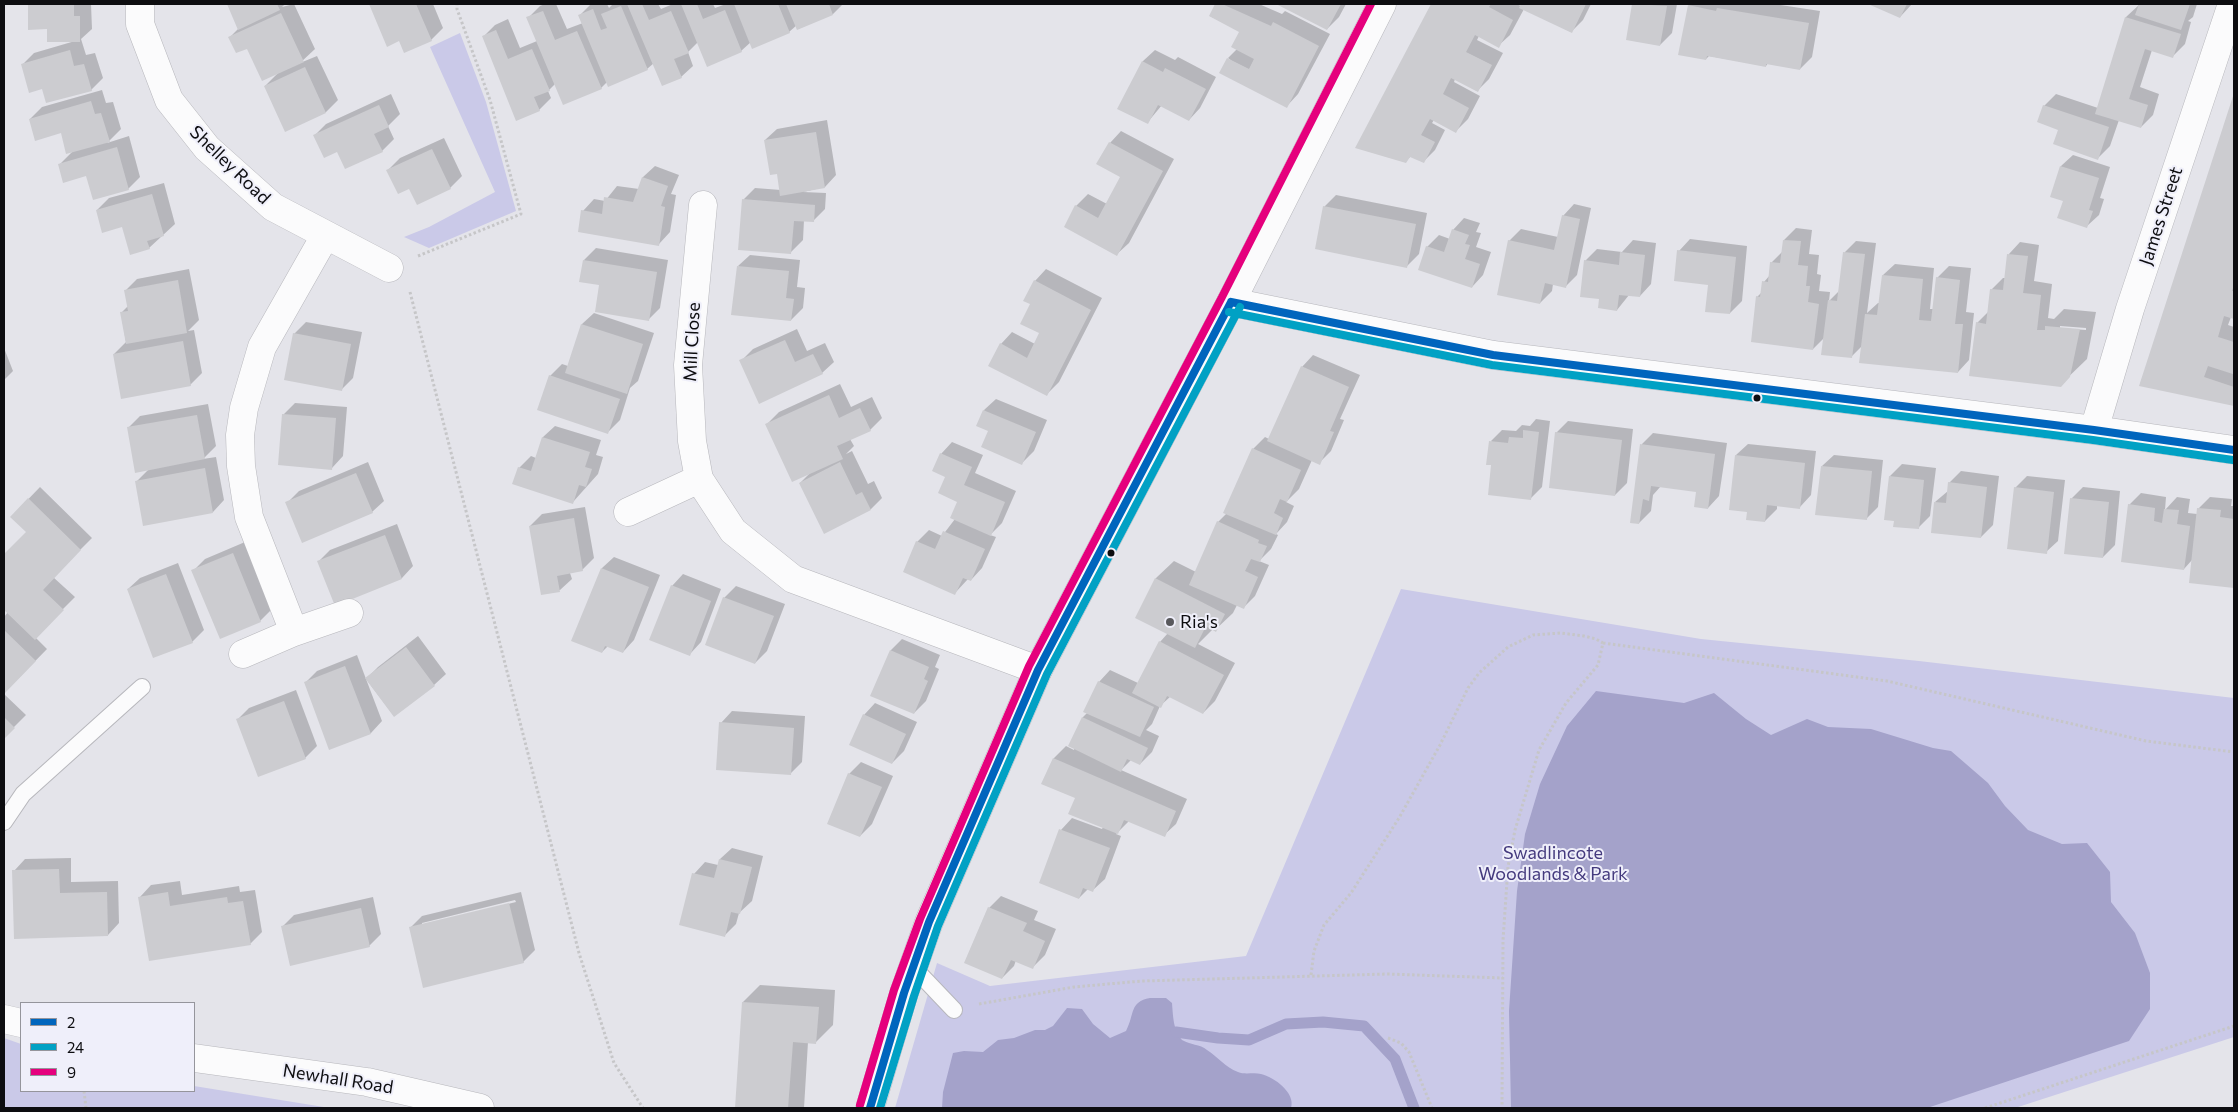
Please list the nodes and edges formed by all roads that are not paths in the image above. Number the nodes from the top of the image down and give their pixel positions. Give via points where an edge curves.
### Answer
1 (140, 4) edge
2 (1382, 4) edge
3 (2232, 4) edge
4 (703, 205) dead end
5 (325, 236) junction
6 (396, 265) road end
7 (1231, 302) junction
8 (2094, 430) junction
9 (2234, 450) edge
10 (699, 479) junction
11 (628, 512) dead end
12 (349, 613) dead end
13 (294, 632) junction
14 (243, 654) dead end
15 (1038, 670) junction
16 (142, 687) dead end
17 (4, 822) edge
18 (913, 967) junction
19 (954, 1010) road end
20 (4, 1020) edge
21 (20, 1023) edge
22 (195, 1058) edge
23 (480, 1108) edge
24 (870, 1108) edge

1 - 5 street, Shelley Road via 140,24 168,100 207,148 273,207
2 - 7 street
3 - 8 street, James Street via 2130,309
4 - 10 street, Mill Close via 688,365 692,441
5 - 6 street, Shelley Road
5 - 13 street via 262,347 244,408 240,435 249,517
7 - 8 street via 1493,356
7 - 15 street
8 - 9 street
10 - 11 street
10 - 15 street, Mill Close via 733,531 793,579
12 - 13 street
13 - 14 street
15 - 18 street via 929,922
16 - 17 lane via 23,794
18 - 19 lane
18 - 24 street
20 - 21 street
22 - 23 street, Newhall Road via 367,1082

